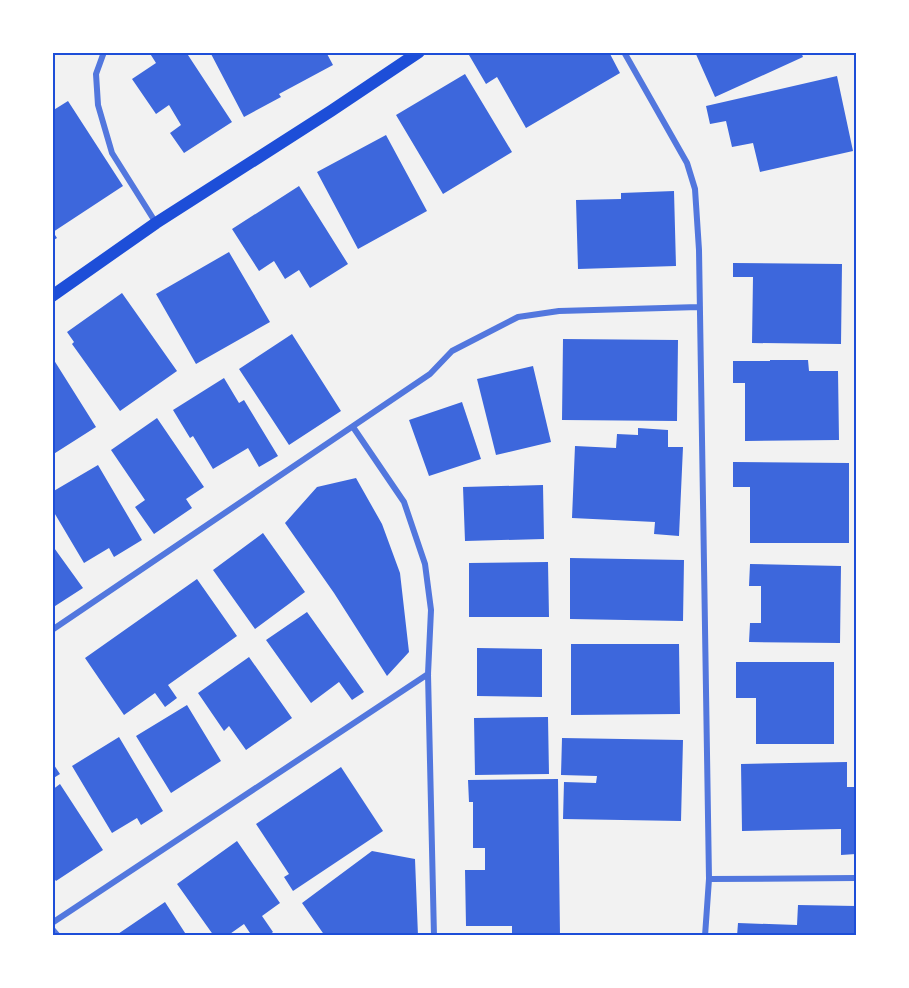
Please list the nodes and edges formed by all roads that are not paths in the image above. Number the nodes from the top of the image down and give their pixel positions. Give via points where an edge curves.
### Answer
1 (104, 52) edge
2 (419, 52) edge
3 (624, 52) edge
4 (156, 223) junction
5 (52, 296) edge
6 (699, 307) junction
7 (352, 427) junction
8 (52, 630) edge
9 (428, 674) junction
10 (856, 878) edge
11 (709, 879) junction
12 (52, 922) edge
13 (52, 929) edge
14 (58, 936) edge
15 (434, 936) edge
16 (705, 936) edge

1 - 4 street via 96,74 98,105 112,153
2 - 4 main road
3 - 6 street via 687,163 695,189
4 - 5 main road
6 - 7 street via 559,311 518,317 452,351 430,374
6 - 11 street
7 - 8 street
7 - 9 street via 404,502 425,564 431,610
9 - 12 street
9 - 15 street
10 - 11 street
11 - 16 street
13 - 14 street

